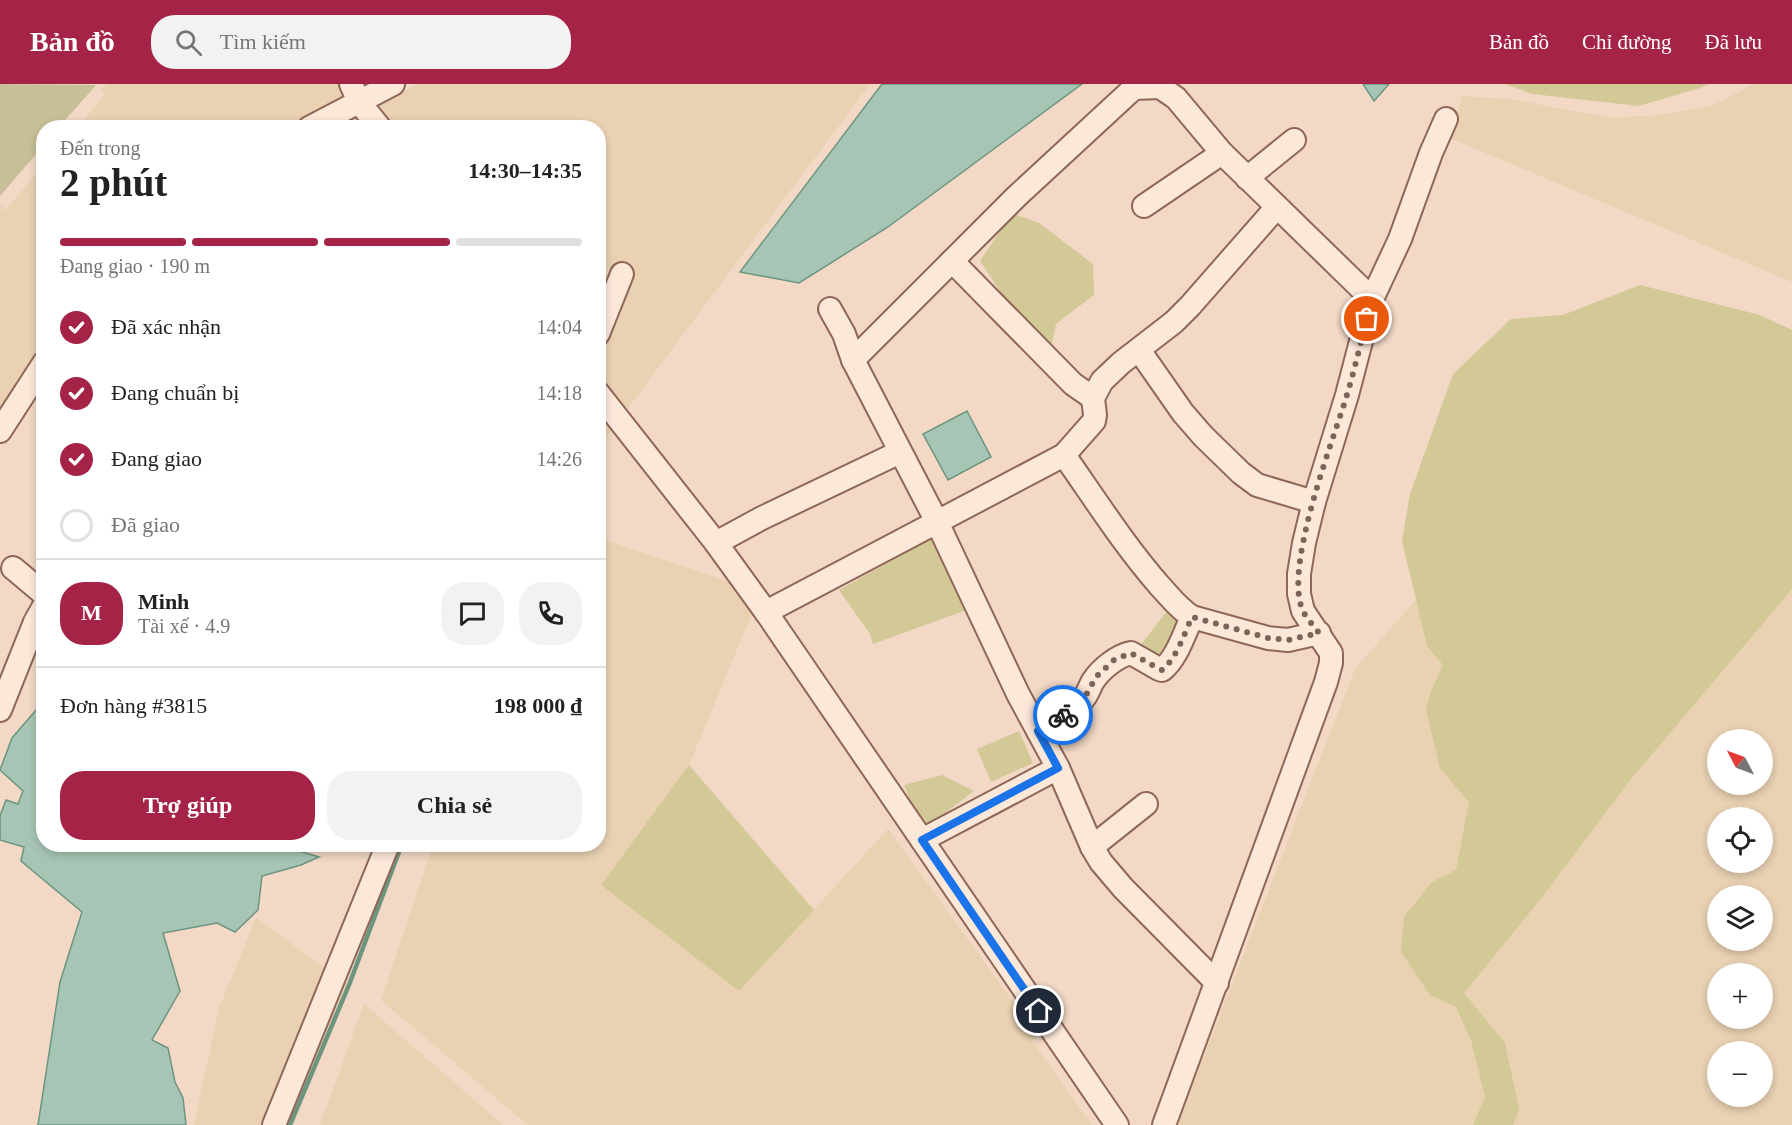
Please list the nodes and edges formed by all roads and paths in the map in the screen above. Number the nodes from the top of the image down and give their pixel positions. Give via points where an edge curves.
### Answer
1 (393, 84) edge
2 (1133, 86) edge
3 (355, 93) edge
4 (1446, 119) dead end
5 (320, 120) edge
6 (374, 120) edge
7 (1294, 140) dead end
8 (1222, 153) junction
9 (1247, 178) junction
10 (1144, 206) dead end
11 (1276, 208) junction
12 (952, 261) junction
13 (622, 274) dead end
14 (1372, 299) junction
15 (830, 309) dead end
16 (606, 314) edge
17 (1138, 350) junction
18 (853, 360) junction
19 (36, 375) edge
20 (1093, 398) junction
21 (606, 403) edge
22 (0, 431) edge
23 (900, 452) junction
24 (1064, 454) junction
25 (1314, 502) junction
26 (937, 522) junction
27 (716, 543) junction
28 (13, 568) dead end
29 (36, 587) edge
30 (766, 612) junction
31 (1192, 617) junction
32 (36, 620) edge
33 (1319, 633) junction
34 (3, 695) edge
35 (1038, 731) junction
36 (1058, 768) junction
37 (1146, 804) dead end
38 (922, 840) junction
39 (1092, 847) junction
40 (385, 852) edge
41 (1217, 983) junction
42 (274, 1125) edge
43 (1118, 1125) edge
44 (1164, 1125) edge

1 - 3 street
2 - 8 street via 1165,90
2 - 12 street
3 - 5 street
3 - 6 street
4 - 14 street
7 - 9 street
8 - 9 street
8 - 10 street
9 - 11 street
11 - 14 street
11 - 17 street via 1203,293
12 - 18 street
12 - 20 street via 1073,384
13 - 16 street
14 - 25 street
15 - 18 street
17 - 20 street via 1102,381
17 - 25 street via 1183,413 1241,473 1257,484
18 - 23 street
19 - 22 street
20 - 24 street via 1094,421
21 - 27 street
23 - 26 street
23 - 27 street
24 - 26 street
24 - 31 street via 1151,576
25 - 33 street via 1304,543 1299,594 1303,611
26 - 30 street
26 - 35 street
27 - 30 street
28 - 29 street
30 - 38 street
31 - 33 street via 1268,638 1288,640
31 - 35 street via 1166,668 1159,669 1131,653 1125,654 1096,677 1085,697 1073,708
32 - 34 street
33 - 41 street via 1331,652 1326,682
35 - 36 street
36 - 38 street
36 - 39 street
37 - 39 street
38 - 43 street
39 - 41 street via 1123,888
40 - 42 street
41 - 44 street

